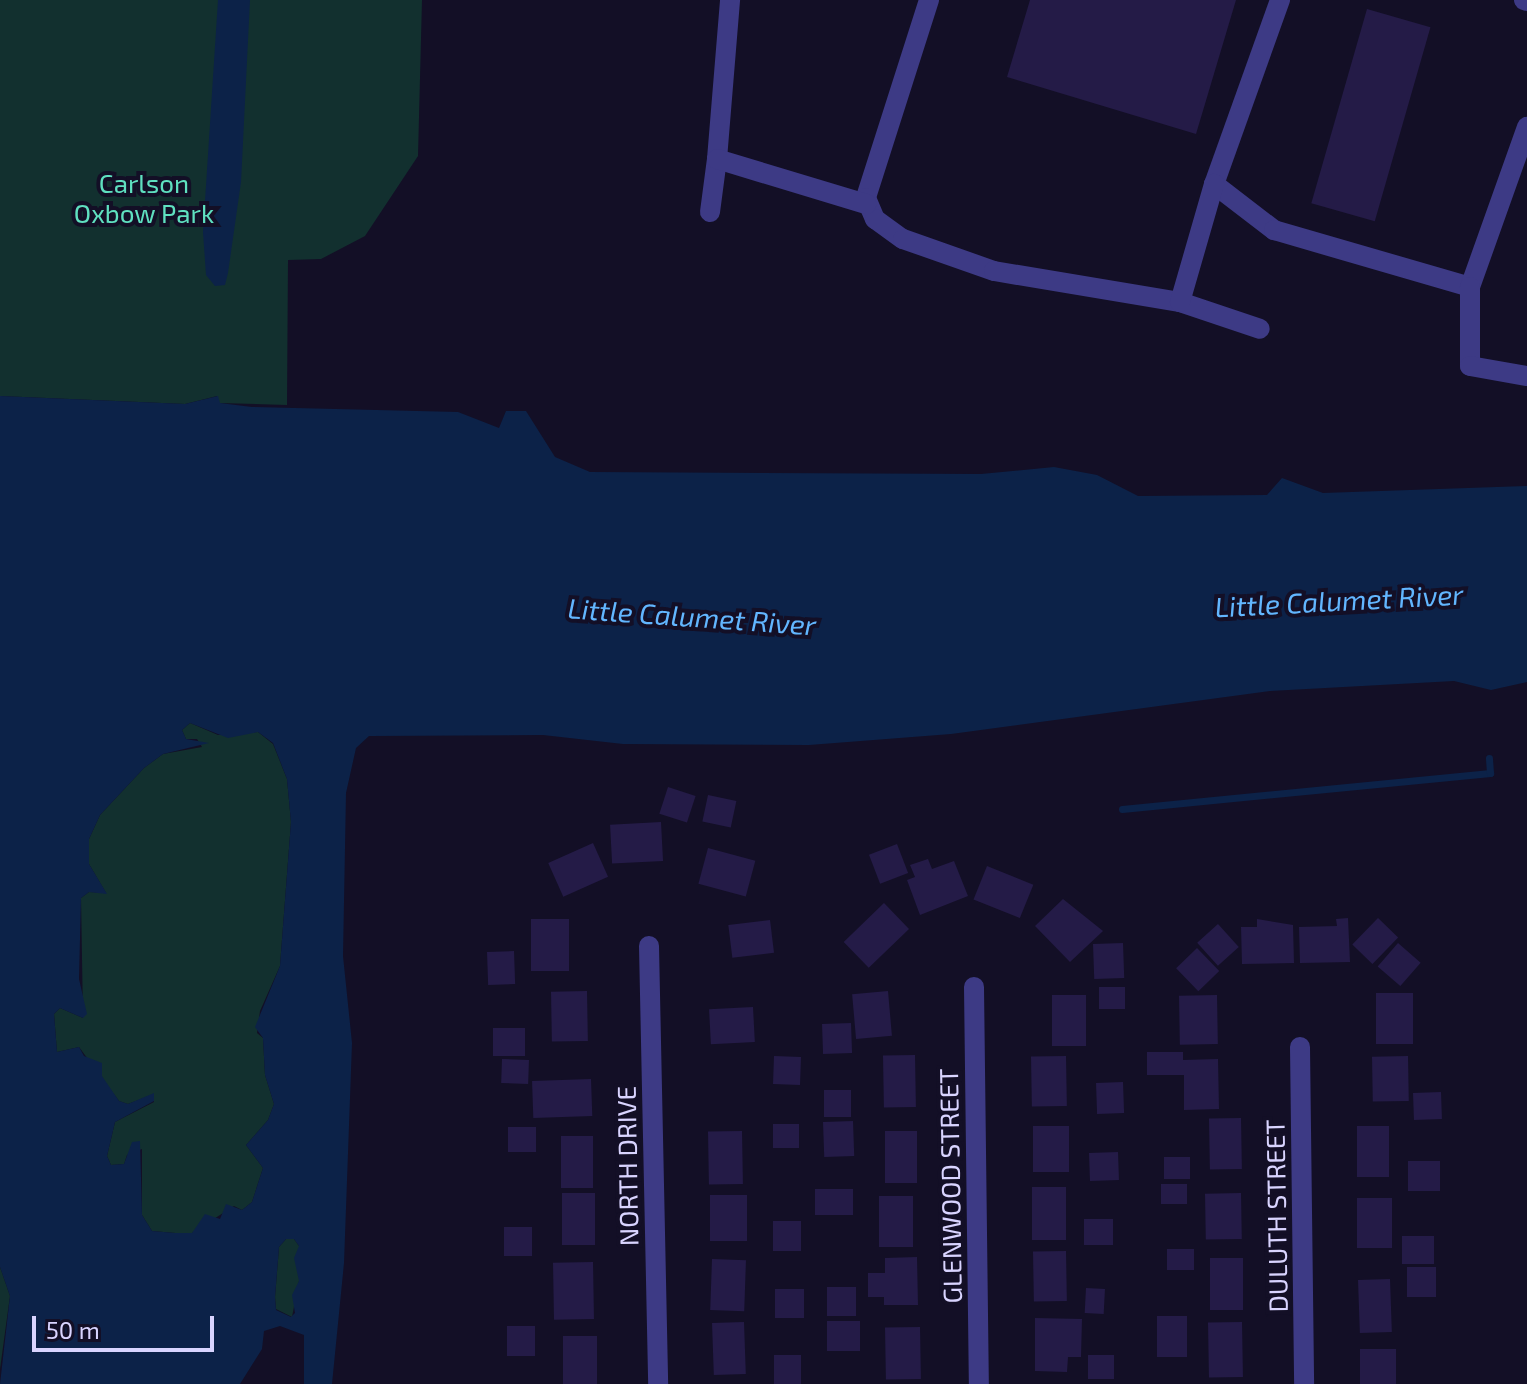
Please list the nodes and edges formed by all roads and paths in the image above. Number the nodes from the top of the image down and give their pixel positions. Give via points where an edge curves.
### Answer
1 (730, 0) edge
2 (929, 0) edge
3 (1280, 0) edge
4 (1527, 127) edge
5 (717, 159) junction
6 (1214, 184) junction
7 (866, 204) junction
8 (710, 212) dead end
9 (1470, 287) junction
10 (1180, 302) junction
11 (1260, 329) dead end
12 (1527, 376) edge
13 (649, 946) dead end
14 (974, 987) dead end
15 (1300, 1047) dead end
16 (658, 1384) edge
17 (979, 1384) edge
18 (1304, 1384) edge

1 - 5 street
2 - 7 street
3 - 6 street
4 - 9 street
5 - 7 street
5 - 8 street
6 - 9 street via 1274,230
6 - 10 street
7 - 10 street via 895,235 950,257 1034,281
9 - 12 street via 1470,366
10 - 11 street
13 - 16 street, NORTH DRIVE
14 - 17 street, GLENWOOD STREET
15 - 18 street, DULUTH STREET

